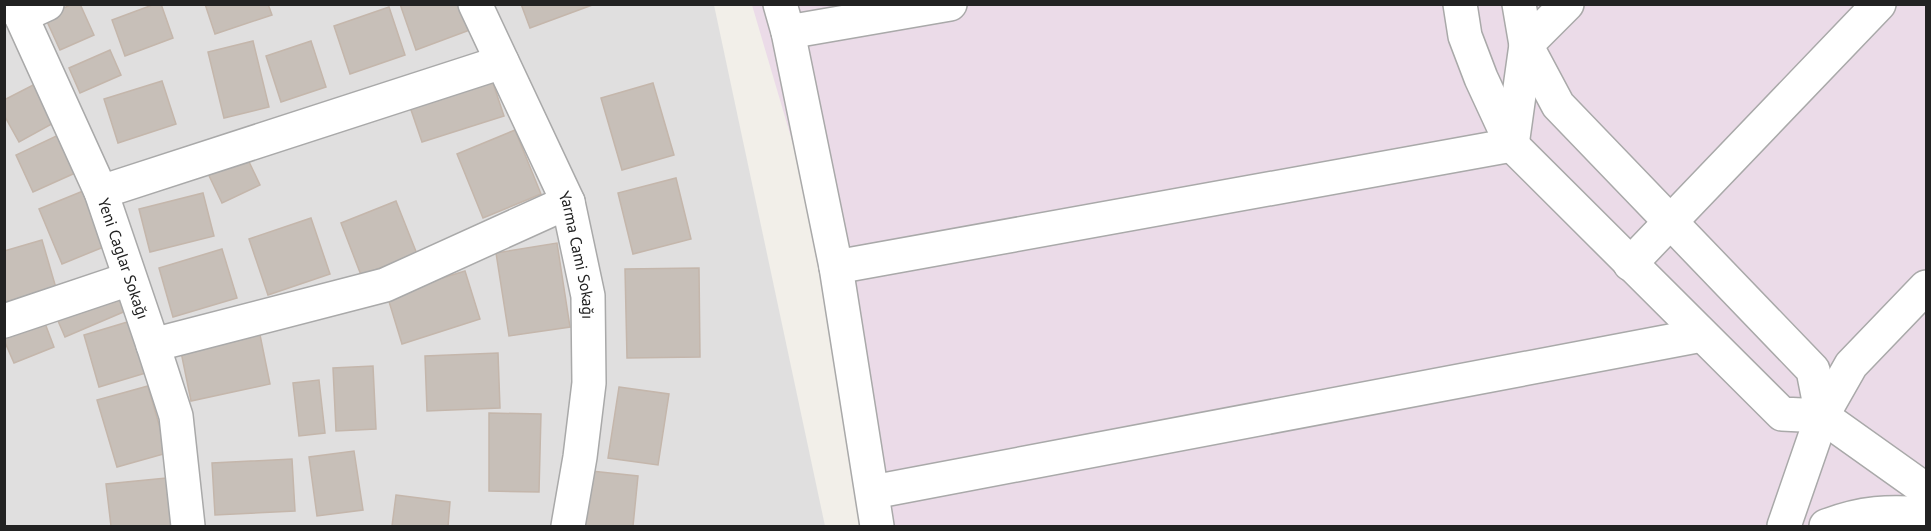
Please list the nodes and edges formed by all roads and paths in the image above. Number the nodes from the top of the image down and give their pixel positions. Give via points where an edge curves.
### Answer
1 (475, 4) edge
2 (950, 4) edge
3 (1460, 4) edge
4 (1519, 4) edge
5 (1567, 4) edge
6 (1879, 4) edge
7 (27, 8) edge
8 (784, 18) edge
9 (1526, 45) junction
10 (502, 62) junction
11 (1512, 146) junction
12 (101, 192) junction
13 (568, 202) junction
14 (1671, 222) junction
15 (1630, 264) junction
16 (836, 267) junction
17 (129, 279) junction
18 (1926, 287) edge
19 (4, 321) edge
20 (1702, 335) junction
21 (153, 345) junction
22 (1822, 416) junction
23 (1926, 490) edge
24 (873, 492) junction
25 (1926, 514) edge
26 (188, 526) edge
27 (568, 526) edge
28 (877, 526) edge
29 (1784, 526) edge
30 (1826, 526) edge

1 - 10 street, Yarma Cami Sokağı
2 - 8 street
3 - 11 street via 1465,36
4 - 9 street
5 - 9 street
6 - 14 street
7 - 12 street, Yeni Caglar Sokağı
8 - 16 street
9 - 11 street
9 - 14 street via 1558,105
10 - 12 street
10 - 13 street, Yarma Cami Sokağı
11 - 15 street
11 - 16 street
12 - 17 street, Yeni Caglar Sokağı
13 - 21 street via 385,285
13 - 27 street, Yarma Cami Sokağı via 588,296 589,383
14 - 15 street
14 - 22 street via 1813,370
15 - 20 street
16 - 24 street
17 - 19 street
17 - 21 street, Yeni Caglar Sokağı
18 - 22 street via 1851,365
20 - 22 street via 1782,414
20 - 24 street
21 - 26 street, Yeni Caglar Sokağı via 176,416
22 - 23 street
22 - 29 street
24 - 28 street
25 - 30 street via 1895,511 1851,516

